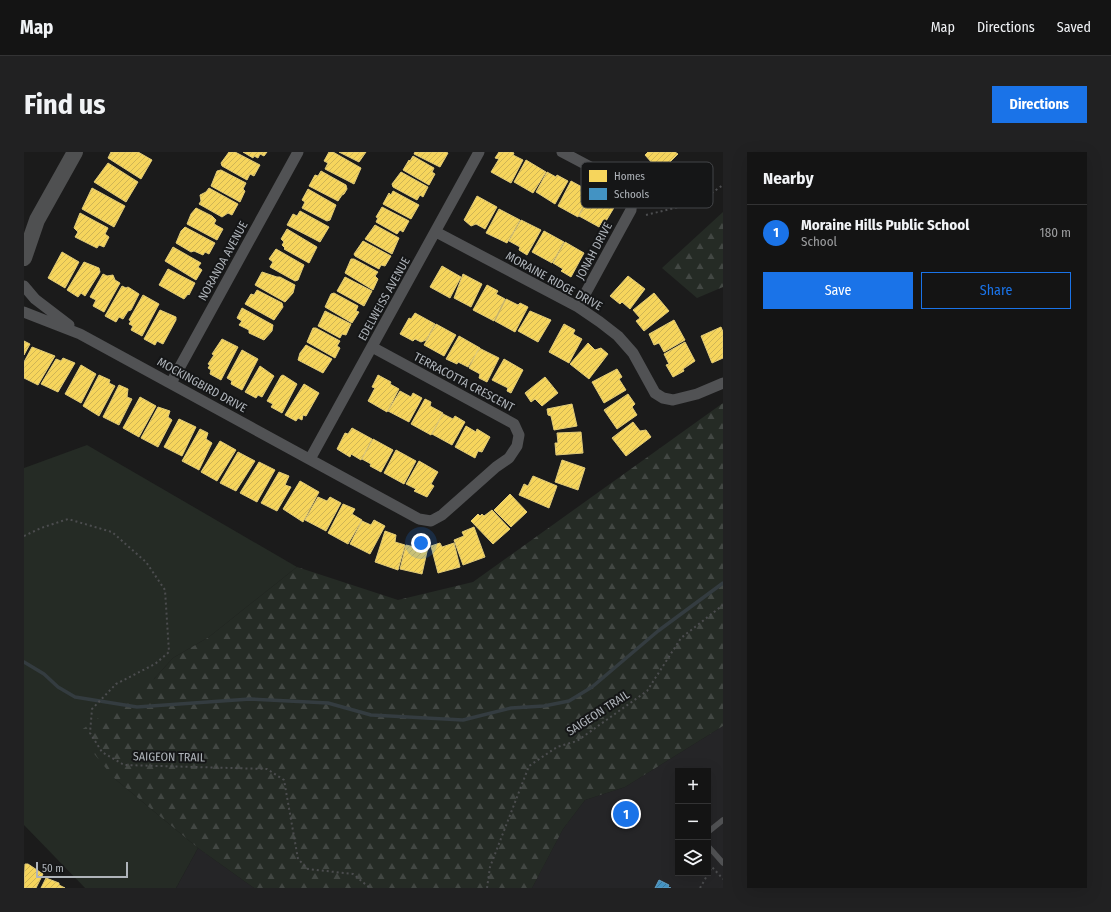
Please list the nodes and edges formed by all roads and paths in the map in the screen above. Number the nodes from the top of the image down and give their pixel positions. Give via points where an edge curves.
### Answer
1 (298, 152) edge
2 (479, 152) edge
3 (562, 152) edge
4 (71, 153) edge
5 (581, 162) edge
6 (723, 185) edge
7 (713, 192) edge
8 (630, 208) edge
9 (675, 208) edge
10 (646, 215) dead end
11 (37, 220) junction
12 (436, 232) junction
13 (24, 236) edge
14 (24, 258) edge
15 (24, 286) edge
16 (578, 307) junction
17 (24, 312) edge
18 (80, 334) junction
19 (372, 348) junction
20 (171, 383) junction
21 (723, 383) edge
22 (310, 459) junction
23 (24, 536) edge
24 (723, 605) edge
25 (723, 820) edge
26 (711, 830) edge
27 (711, 849) edge
28 (723, 863) edge
29 (723, 879) edge
30 (370, 888) edge
31 (487, 888) edge
32 (700, 888) edge

1 - 20 street, NORANDA AVENUE
2 - 12 street, EDELWEISS AVENUE
3 - 5 street, JONAH DRIVE
4 - 11 street
6 - 7 path
8 - 16 street, JONAH DRIVE
9 - 10 path
11 - 13 street
11 - 14 street
12 - 16 street, MORAINE RIDGE DRIVE
12 - 19 street, EDELWEISS AVENUE
15 - 18 street, MOCKINGBIRD DRIVE via 35,299
16 - 21 street, MORAINE RIDGE DRIVE via 618,336 633,353 656,393 663,398 673,400 697,394
17 - 18 street, MOCKINGBIRD DRIVE
18 - 20 street, MOCKINGBIRD DRIVE
19 - 22 street, EDELWEISS AVENUE
19 - 22 street, TERRACOTTA CRESCENT via 514,424 519,435 517,446 509,458 442,515 431,521 419,519
20 - 22 street, MOCKINGBIRD DRIVE
23 - 30 path, SAIGEON TRAIL via 68,519 112,532 146,562 165,590 169,652 155,664 116,684 92,708 90,733 102,752 124,765 267,769 284,780 298,858 308,869 353,874
24 - 31 path, SAIGEON TRAIL via 681,638 648,691 577,741 557,747 529,766 490,867
25 - 26 lane
27 - 28 lane
29 - 32 path via 712,867

